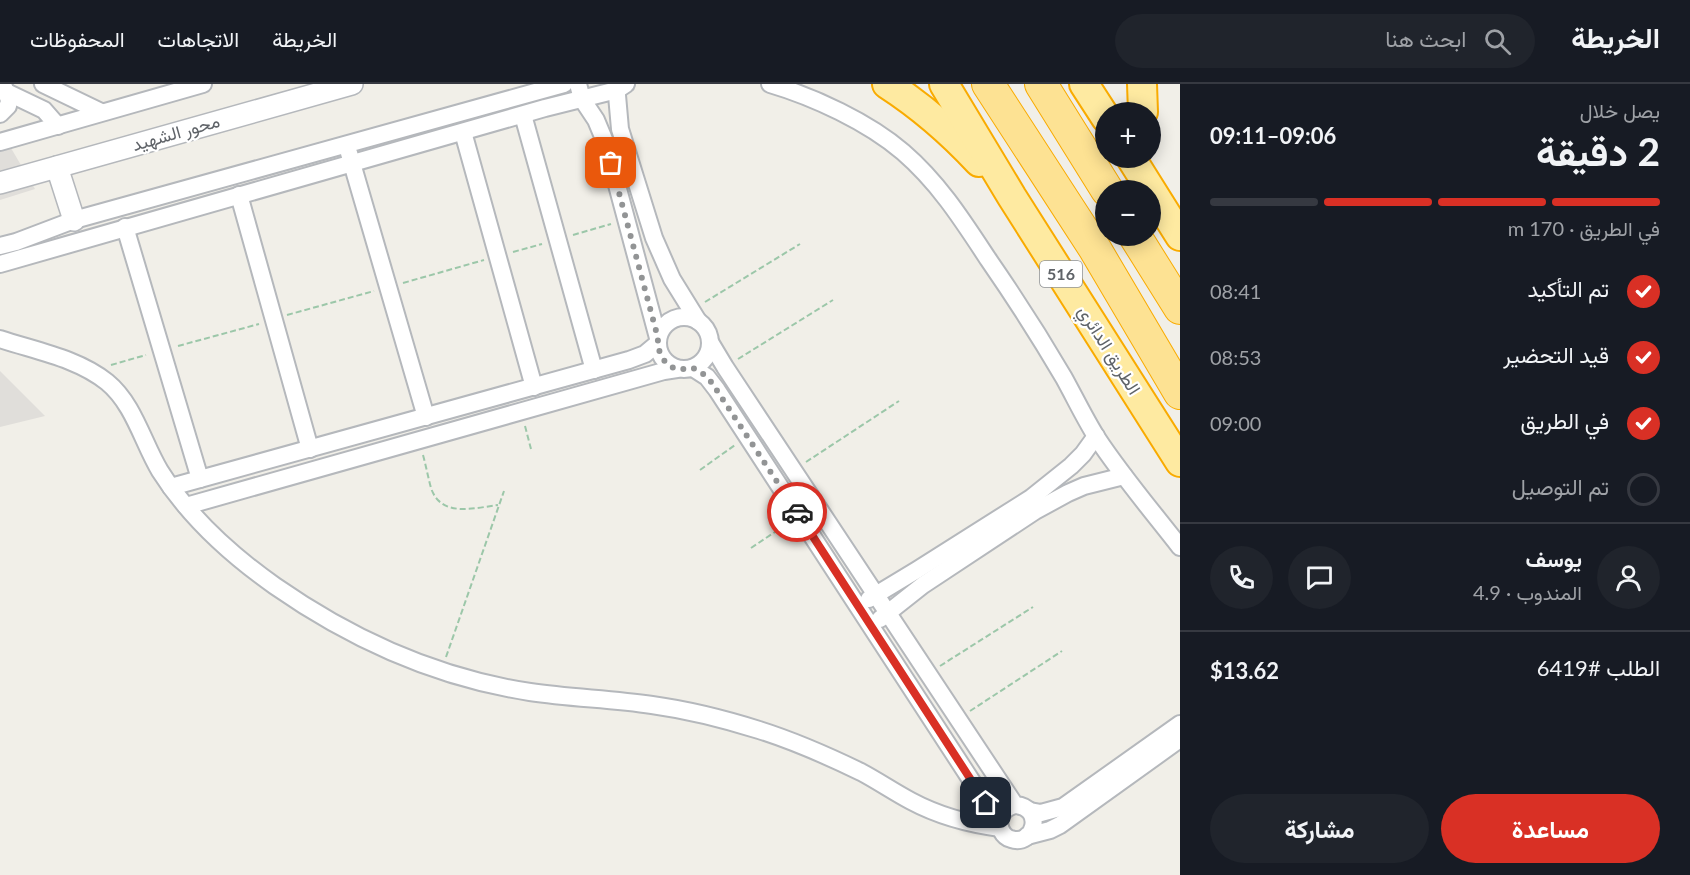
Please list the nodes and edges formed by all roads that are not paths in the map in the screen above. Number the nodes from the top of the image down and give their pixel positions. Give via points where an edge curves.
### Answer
1 (42, 84) edge
2 (202, 84) edge
3 (352, 84) edge
4 (564, 84) edge
5 (770, 84) edge
6 (887, 84) edge
7 (944, 84) edge
8 (988, 84) edge
9 (1041, 84) edge
10 (1084, 84) edge
11 (1142, 84) edge
12 (620, 86) edge
13 (4, 89) edge
14 (580, 91) edge
15 (1096, 102) edge
16 (1143, 102) edge
17 (101, 112) junction
18 (0, 114) edge
19 (523, 115) junction
20 (58, 126) junction
21 (463, 132) junction
22 (0, 142) edge
23 (346, 144) junction
24 (352, 163) junction
25 (57, 166) junction
26 (1101, 180) edge
27 (0, 183) edge
28 (238, 195) junction
29 (1012, 197) junction
30 (1161, 205) edge
31 (74, 220) junction
32 (124, 227) junction
33 (1180, 236) edge
34 (0, 246) edge
35 (1141, 246) edge
36 (0, 264) edge
37 (1180, 308) edge
38 (694, 316) junction
39 (0, 339) edge
40 (658, 341) junction
41 (710, 342) junction
42 (685, 368) junction
43 (594, 370) junction
44 (534, 387) junction
45 (1180, 393) edge
46 (426, 417) junction
47 (1096, 436) junction
48 (310, 448) junction
49 (1180, 462) edge
50 (1124, 476) junction
51 (200, 479) junction
52 (171, 487) junction
53 (186, 506) junction
54 (1180, 547) edge
55 (876, 594) junction
56 (857, 607) junction
57 (888, 613) junction
58 (870, 627) junction
59 (1180, 724) edge
60 (1180, 739) edge
61 (1022, 808) junction
62 (999, 826) junction
63 (1027, 836) junction

1 - 17 street
2 - 17 street
3 - 25 street, محور الشهيد
4 - 23 street
5 - 47 street via 823,104 868,128 902,151 928,176 1027,316
6 - 29 highway via 961,142
7 - 29 highway, الطريق الدائري / 516
8 - 45 highway, الطريق الدائري / 516 via 1095,249
9 - 26 highway
10 - 15 highway
11 - 16 highway
12 - 14 street
12 - 38 street via 620,129 652,231 672,279
13 - 18 street via 8,106
13 - 20 street via 44,110
14 - 19 street
14 - 40 street via 602,132
17 - 20 street
19 - 21 street
19 - 43 street
20 - 22 street
21 - 24 street
21 - 44 street
23 - 24 street
23 - 31 street
24 - 28 street
24 - 46 street
25 - 27 street, محور الشهيد
25 - 31 street
28 - 32 street
28 - 48 street
29 - 49 highway, الطريق الدائري / 516
30 - 33 highway
31 - 34 street
32 - 36 street
32 - 51 street
35 - 37 highway
38 - 40 street via 666,323
38 - 41 street via 704,326
39 - 52 street via 77,364 110,385 124,402
40 - 42 street via 663,359 669,365
40 - 43 street via 637,358
41 - 42 street via 706,358
41 - 55 street
42 - 53 street
42 - 56 street via 700,372 712,383
43 - 44 street
44 - 46 street
46 - 48 street
47 - 50 street
47 - 55 street via 1071,466 1031,498
48 - 51 street
50 - 54 street
50 - 57 street via 1084,486 1035,511 923,585
51 - 52 street
52 - 53 street
53 - 62 street via 272,584 352,634 384,649 485,683 652,705 760,730 863,773 928,809 963,822
55 - 56 street
55 - 57 street
56 - 58 street
57 - 58 street
57 - 61 street
58 - 62 street
59 - 61 street via 1063,807 1041,813
60 - 63 street via 1060,825
61 - 62 street via 1010,806 1002,813
61 - 63 street via 1034,822
62 - 63 street via 1011,839

